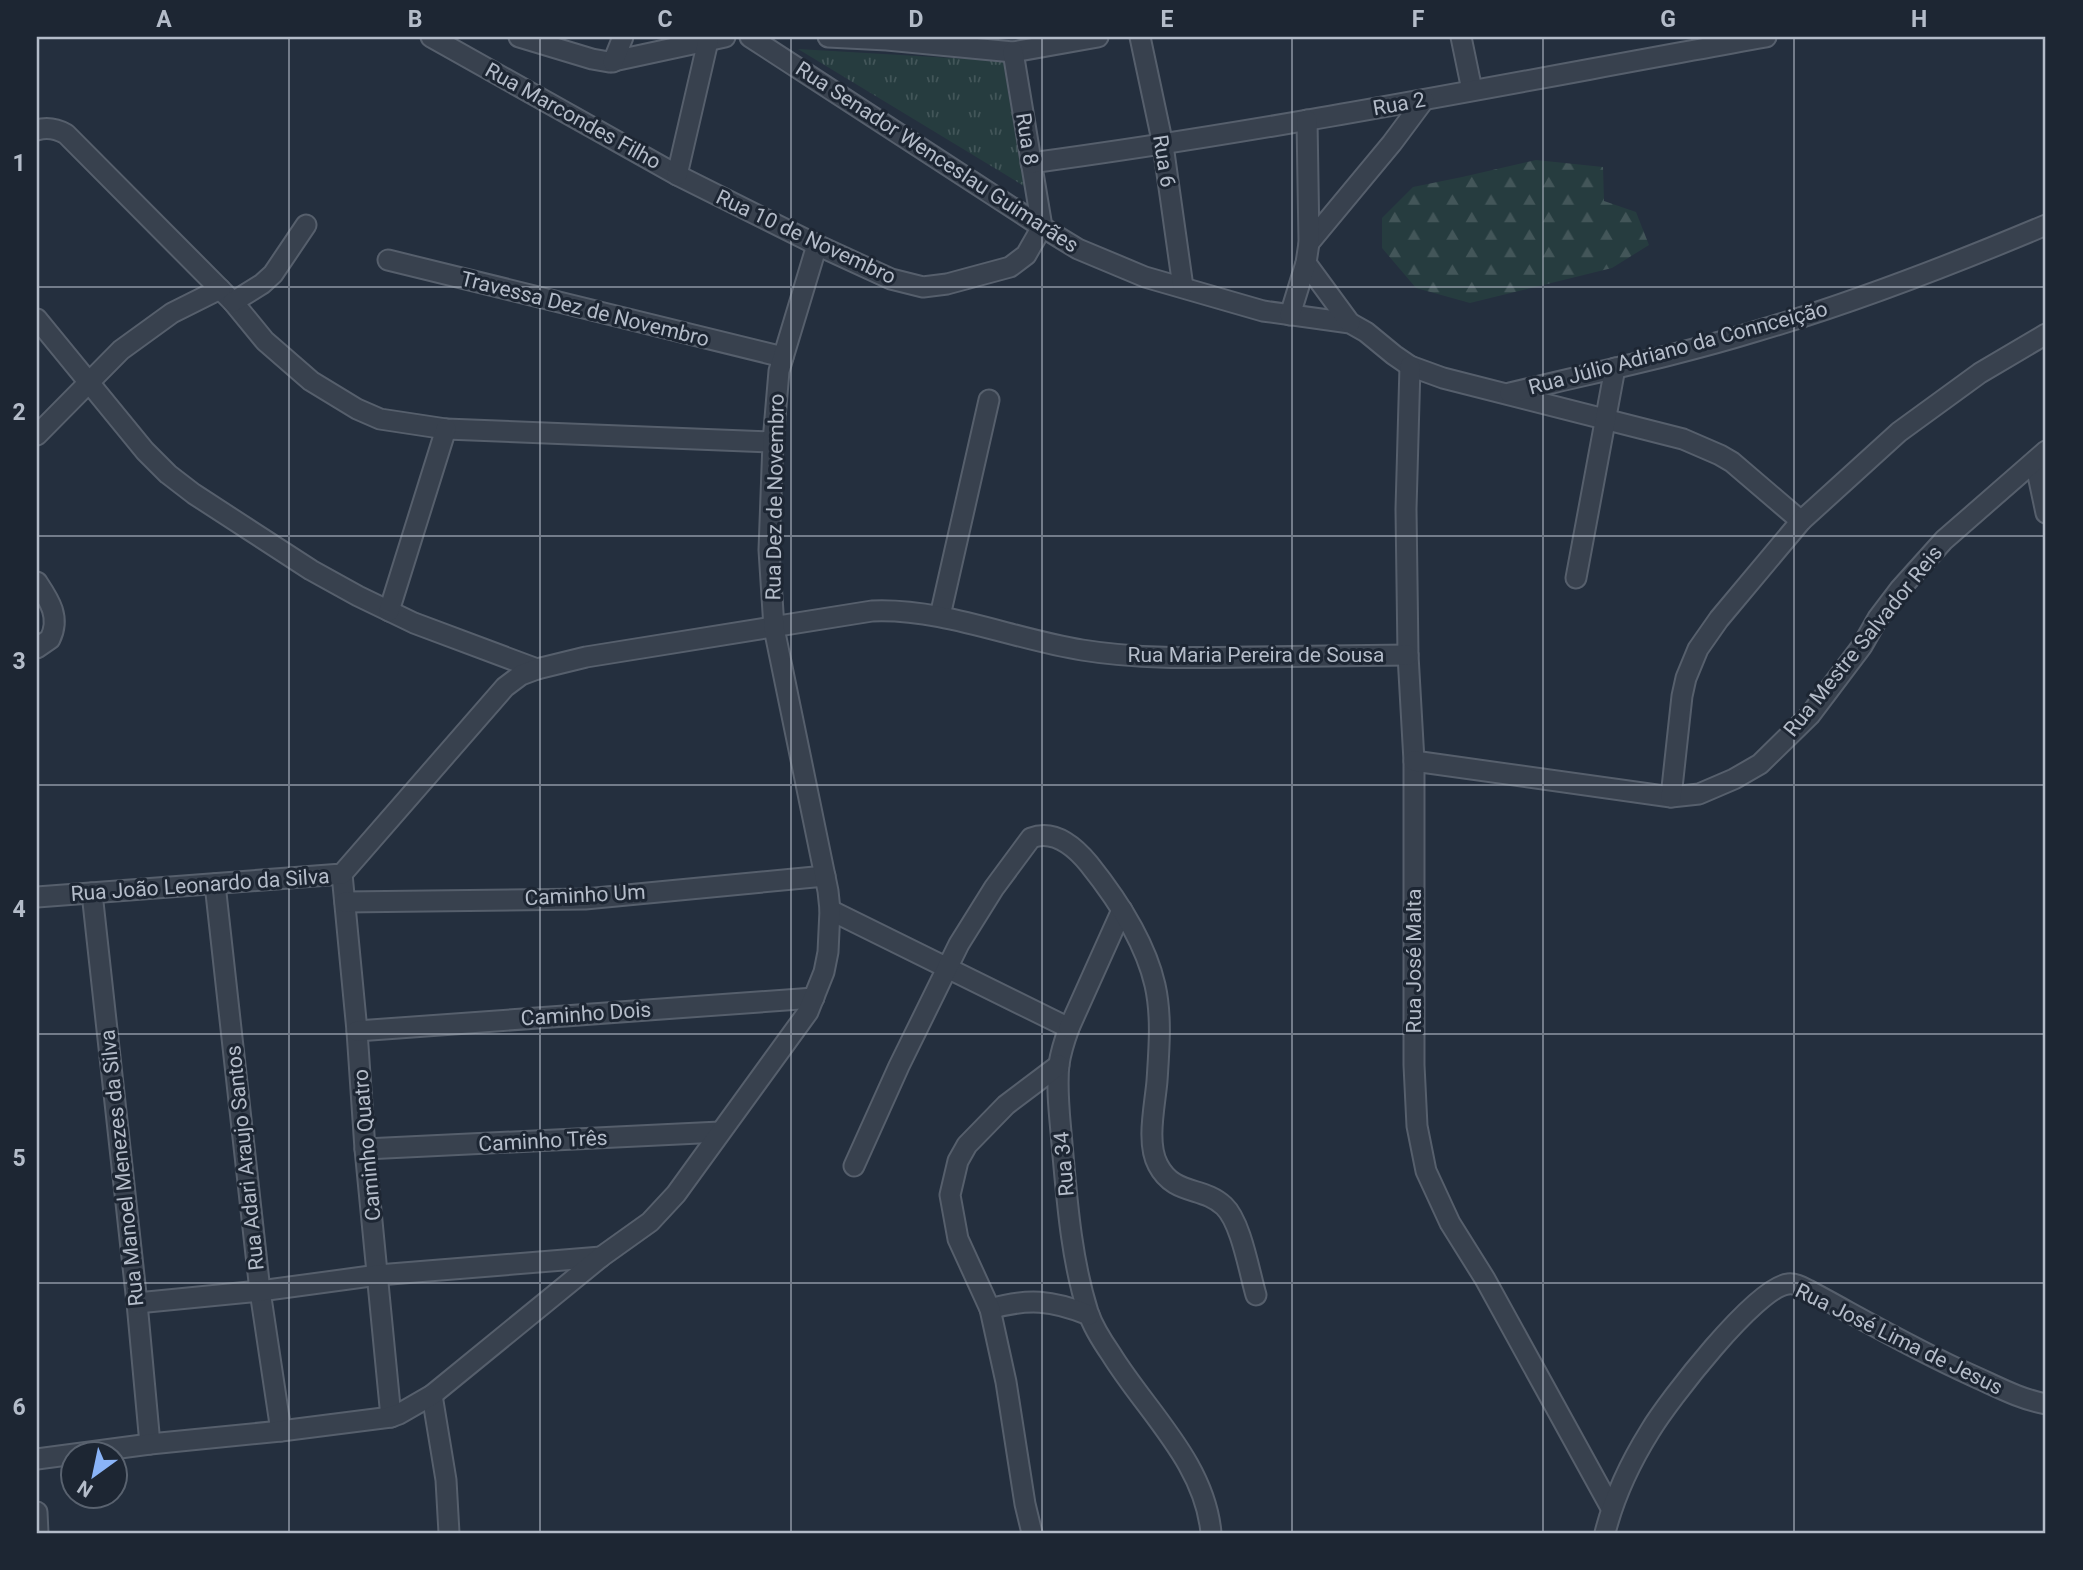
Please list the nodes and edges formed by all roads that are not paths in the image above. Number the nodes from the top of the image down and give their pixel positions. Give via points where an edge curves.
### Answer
1 (432, 37) edge
2 (519, 37) edge
3 (623, 37) edge
4 (750, 37) edge
5 (828, 37) edge
6 (1098, 37) edge
7 (1140, 37) edge
8 (1461, 37) edge
9 (1766, 37) edge
10 (889, 38) edge
11 (716, 39) edge
12 (1013, 52) junction
13 (613, 62) junction
14 (1472, 90) junction
15 (1424, 100) junction
16 (1307, 120) junction
17 (37, 130) edge
18 (1163, 145) junction
19 (1031, 163) junction
20 (677, 175) junction
21 (306, 225) dead end
22 (2046, 225) edge
23 (1042, 227) junction
24 (817, 246) junction
25 (1308, 253) junction
26 (388, 260) dead end
27 (1183, 287) junction
28 (227, 296) junction
29 (1290, 315) junction
30 (37, 319) edge
31 (1350, 323) junction
32 (2046, 334) edge
33 (783, 357) junction
34 (1410, 366) junction
35 (1615, 368) junction
36 (88, 383) junction
37 (1505, 394) junction
38 (989, 400) dead end
39 (1606, 421) junction
40 (446, 429) junction
41 (37, 435) edge
42 (773, 442) junction
43 (2041, 456) edge
44 (2046, 513) edge
45 (1801, 521) junction
46 (1576, 578) dead end
47 (37, 582) edge
48 (388, 611) junction
49 (940, 616) junction
50 (774, 628) junction
51 (37, 648) edge
52 (1408, 655) junction
53 (537, 669) junction
54 (1414, 761) junction
55 (1671, 797) junction
56 (342, 874) junction
57 (825, 876) junction
58 (215, 884) junction
59 (92, 893) junction
60 (37, 897) edge
61 (345, 902) junction
62 (830, 910) junction
63 (1122, 910) junction
64 (947, 969) junction
65 (814, 998) junction
66 (1069, 1028) junction
67 (357, 1031) junction
68 (1059, 1065) junction
69 (720, 1132) junction
70 (365, 1149) junction
71 (854, 1166) dead end
72 (601, 1257) junction
73 (379, 1275) junction
74 (260, 1291) junction
75 (1256, 1295) dead end
76 (137, 1303) junction
77 (990, 1309) junction
78 (1089, 1315) junction
79 (432, 1395) junction
80 (2046, 1404) edge
81 (391, 1417) junction
82 (281, 1431) junction
83 (150, 1444) junction
84 (37, 1459) edge
85 (1611, 1508) junction
86 (37, 1512) edge
87 (38, 1533) edge
88 (449, 1533) edge
89 (1032, 1533) edge
90 (1211, 1533) edge
91 (1605, 1533) edge

1 - 20 street, Rua Marcondes Filho
2 - 13 street, Rua Marcondes Filho
3 - 13 street
4 - 23 street, Rua Senador Wenceslau Guimarães
5 - 10 street
6 - 12 street
7 - 18 street, Rua 6
8 - 14 street
9 - 14 street, Rua 2
10 - 12 street
11 - 13 street
11 - 20 street
12 - 19 street, Rua 8
14 - 15 street, Rua 2
15 - 16 street, Rua 2
15 - 25 street
16 - 18 street, Rua 2
16 - 25 street
17 - 28 street via 50,128 66,134
18 - 19 street, Rua 2
18 - 27 street, Rua 6
19 - 23 street, Rua 8
20 - 24 street, Rua 10 de Novembro
21 - 28 street via 262,284
22 - 35 street, Rua Júlio Adriano da Connceição via 1849,302 1756,332
23 - 24 street, Rua 10 de Novembro via 1016,264 923,287 891,279
23 - 27 street, Rua Senador Wenceslau Guimarães via 1088,253
24 - 33 street, Rua Dez de Novembro
25 - 29 street
25 - 31 street
26 - 33 street, Travessa Dez de Novembro
27 - 29 street, Rua Senador Wenceslau Guimarães
28 - 36 street via 172,313 121,350
28 - 40 street via 265,341 341,401 380,419
29 - 31 street, Rua Senador Wenceslau Guimarães
30 - 36 street
31 - 34 street
32 - 45 street via 1980,373 1899,432
33 - 42 street, Rua Dez de Novembro
34 - 37 street
34 - 52 street, Rua José Malta
35 - 37 street, Rua Júlio Adriano da Connceição
35 - 39 street
36 - 41 street
36 - 48 street via 145,451 194,494 311,570
37 - 39 street
38 - 49 street
39 - 45 street via 1683,439 1720,455
39 - 46 street
40 - 42 street
40 - 48 street
42 - 50 street, Rua Dez de Novembro via 769,550
43 - 44 street
43 - 55 street, Rua Mestre Salvador Reis via 1944,540 1885,608 1810,715 1760,764 1699,794
45 - 55 street via 1719,618 1691,663 1682,696
47 - 51 street via 54,612 54,622 50,639
48 - 53 street
49 - 50 street, Rua Maria Pereira de Sousa via 872,611
49 - 52 street, Rua Maria Pereira de Sousa via 1043,643 1119,654 1181,658
50 - 53 street, Rua João Leonardo da Silva
50 - 57 street, Rua Dez de Novembro
52 - 54 street, Rua José Malta
53 - 56 street, Rua João Leonardo da Silva via 505,687
54 - 55 street, Rua Mestre Salvador Reis
54 - 85 street, Rua José Malta via 1414,1065 1417,1126 1426,1171 1450,1223
56 - 58 street, Rua João Leonardo da Silva
56 - 61 street, Caminho Quatro
57 - 61 street, Caminho Um via 585,899
57 - 62 street, Rua Dez de Novembro
58 - 59 street, Rua João Leonardo da Silva
58 - 74 street, Rua Adari Araujo Santos
59 - 60 street, Rua João Leonardo da Silva
59 - 76 street, Rua Manoel Menezes da Silva
61 - 67 street, Caminho Quatro
62 - 64 street
62 - 65 street, Rua Dez de Novembro via 828,952
63 - 64 street via 1082,856 1060,839 1038,835 994,888
63 - 66 street, Rua 34
63 - 75 street via 1144,950 1155,985 1158,1061 1153,1151 1167,1178 1179,1187 1209,1196 1234,1218
64 - 66 street
64 - 71 street
65 - 67 street, Caminho Dois
65 - 69 street, Rua Dez de Novembro via 796,1030
66 - 68 street, Rua 34
67 - 70 street, Caminho Quatro
68 - 77 street via 1006,1105 967,1145 958,1161 950,1195 958,1239
68 - 78 street, Rua 34 via 1068,1212
69 - 70 street, Caminho Três
69 - 72 street, Rua Dez de Novembro via 650,1222
70 - 73 street, Caminho Quatro
72 - 73 street
72 - 79 street, Rua Dez de Novembro
73 - 74 street
73 - 81 street, Caminho Quatro
74 - 76 street
74 - 82 street, Rua Adari Araujo Santos
76 - 83 street, Rua Manoel Menezes da Silva
77 - 78 street via 1040,1301
77 - 89 street
78 - 90 street, Rua 34 via 1112,1357 1195,1478
79 - 81 street, Rua Dez de Novembro
79 - 88 street via 446,1480
80 - 85 street, Rua José Lima de Jesus via 2011,1394 1940,1361 1798,1285 1788,1284 1764,1296 1699,1366 1650,1430
81 - 82 street
82 - 83 street
83 - 84 street
85 - 91 street
86 - 87 street

